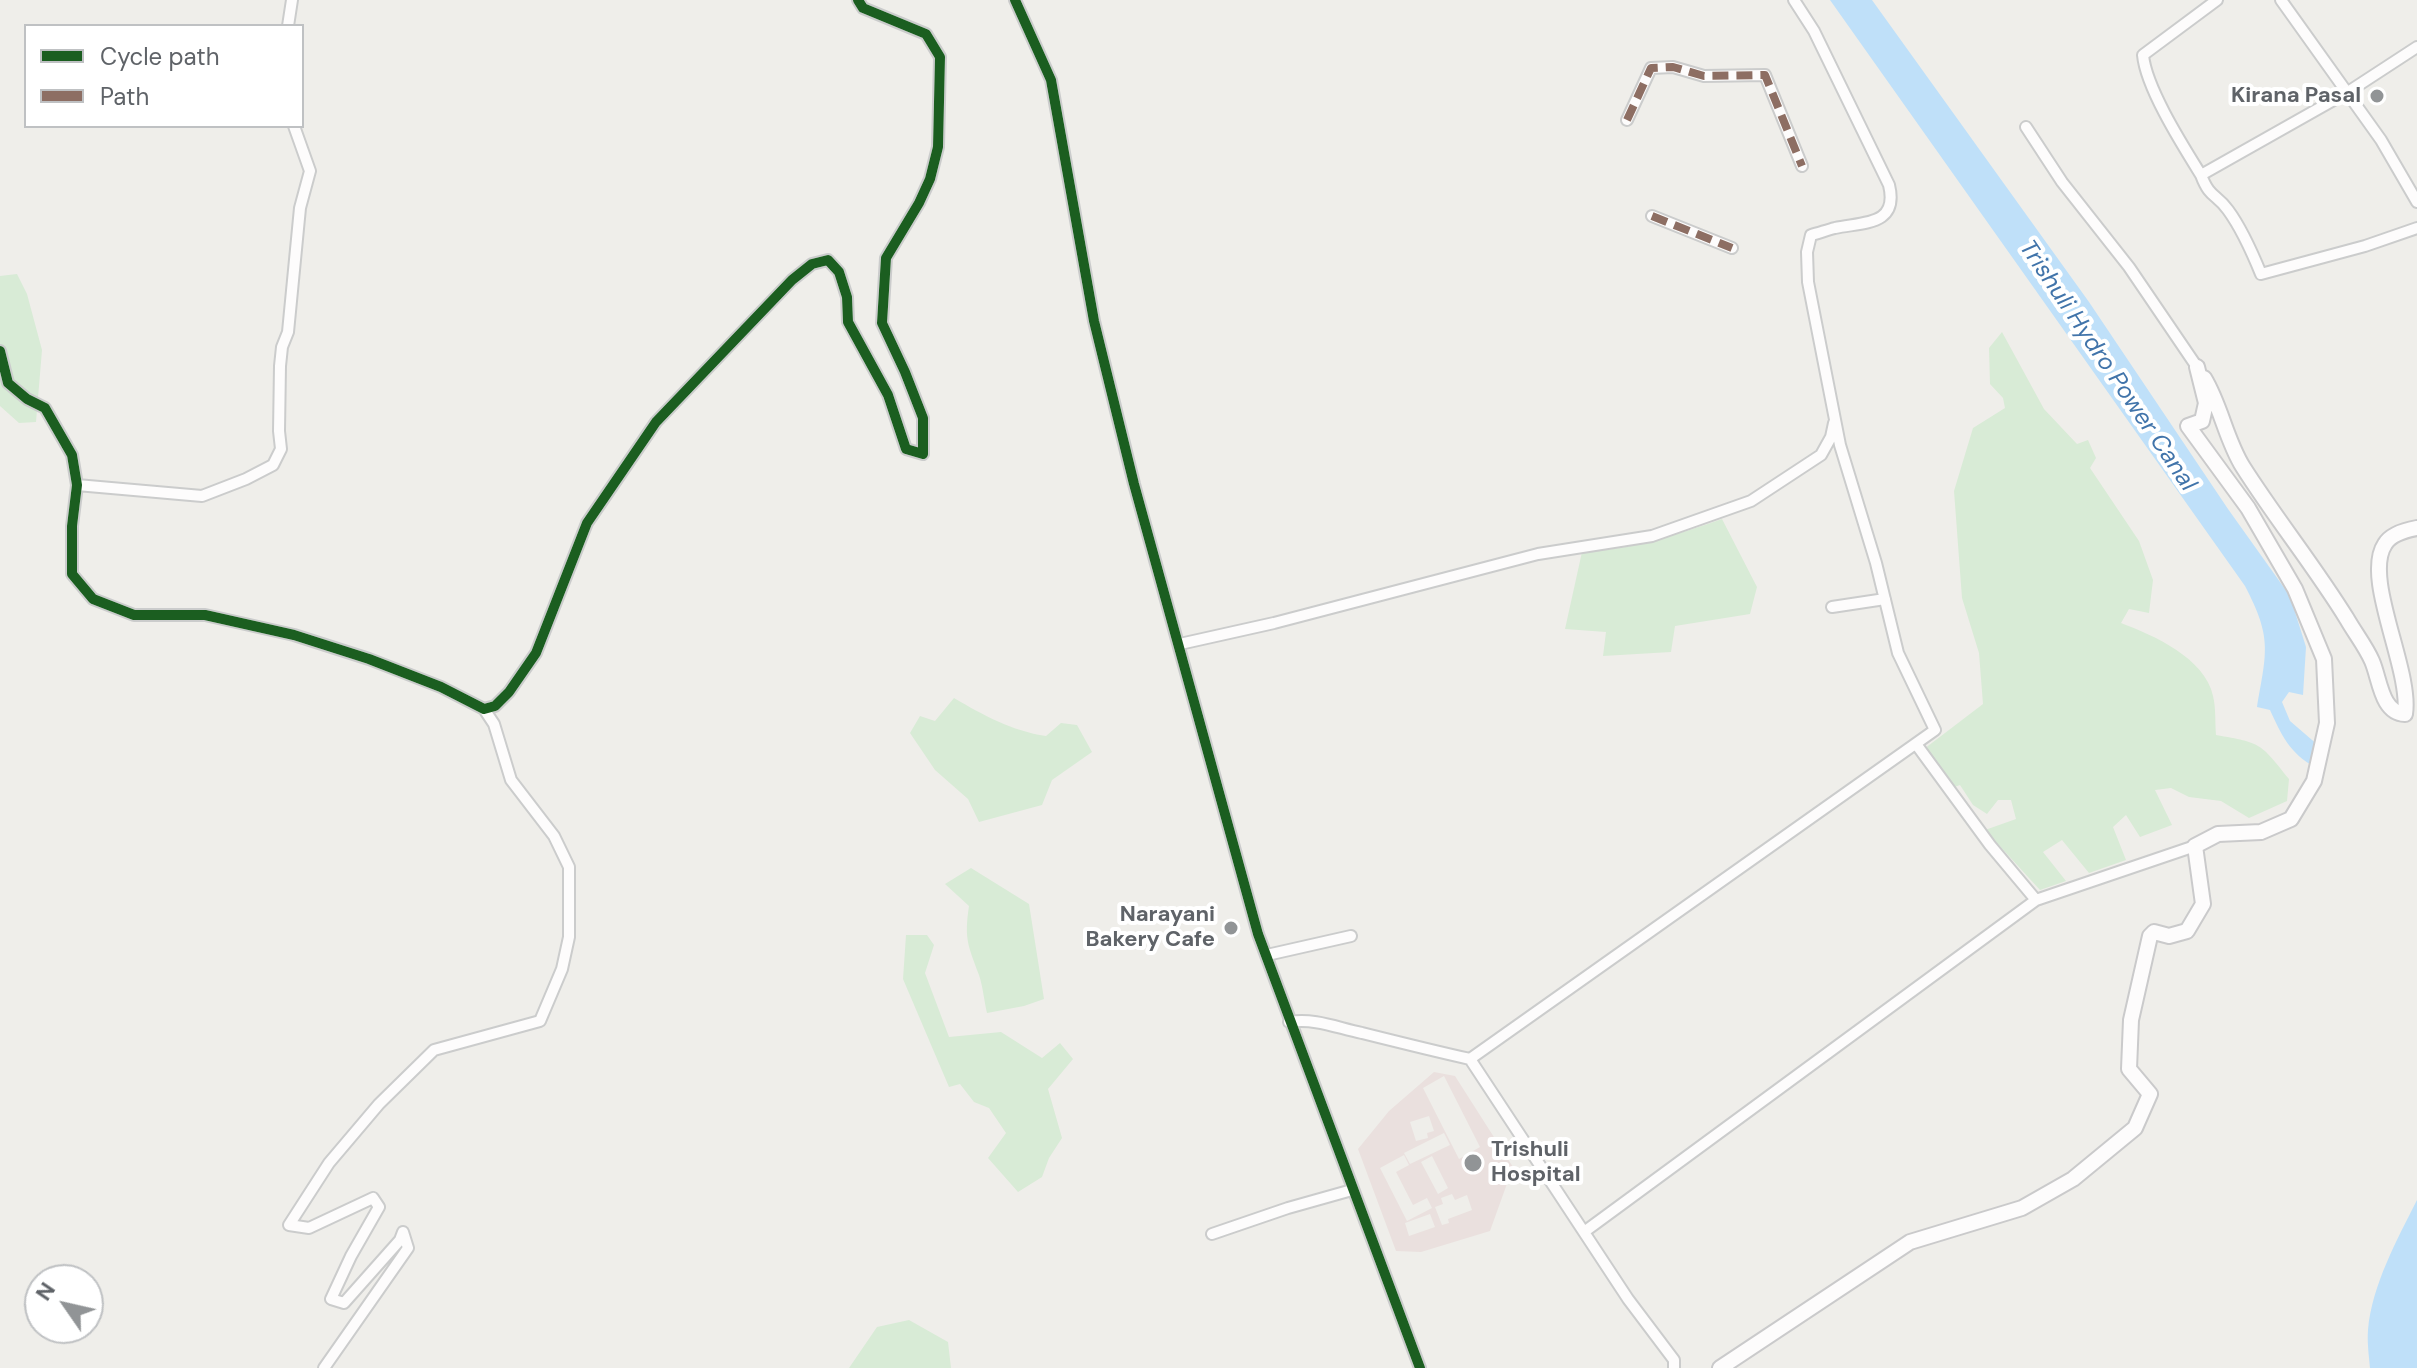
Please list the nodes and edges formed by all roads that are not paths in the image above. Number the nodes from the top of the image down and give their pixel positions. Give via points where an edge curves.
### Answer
1 (292, 0) edge
2 (858, 0) edge
3 (1015, 0) edge
4 (1794, 0) edge
5 (2217, 0) edge
6 (2281, 0) edge
7 (288, 24) edge
8 (2417, 47) edge
9 (2348, 92) junction
10 (1627, 120) dead end
11 (2026, 127) dead end
12 (295, 128) edge
13 (1802, 166) dead end
14 (2201, 175) junction
15 (2417, 202) edge
16 (1652, 216) dead end
17 (2417, 228) edge
18 (1732, 248) dead end
19 (0, 351) edge
20 (2197, 367) junction
21 (1835, 418) junction
22 (77, 485) junction
23 (2417, 528) edge
24 (1885, 599) junction
25 (1832, 607) dead end
26 (1180, 644) junction
27 (484, 709) junction
28 (1916, 744) junction
29 (2195, 846) junction
30 (2036, 900) junction
31 (1351, 936) dead end
32 (1267, 955) junction
33 (1289, 1022) junction
34 (1470, 1059) junction
35 (1352, 1190) junction
36 (1584, 1232) junction
37 (1212, 1234) dead end
38 (324, 1368) edge
39 (1420, 1368) edge
40 (1674, 1368) edge
41 (1720, 1368) edge

1 - 7 street
2 - 27 street via 863,8 926,34 940,57 938,147 919,203 886,258 882,323 923,418 923,454 906,449 888,395 848,322 839,272 828,260 812,264 656,422 587,523 536,653 509,692
3 - 26 street via 1051,80 1094,321
4 - 21 street via 1892,195 1887,212 1875,222 1811,235 1808,282
5 - 14 street via 2143,55
6 - 9 street
8 - 9 street
9 - 14 street
9 - 15 street
10 - 13 street via 1651,68 1673,67 1704,76 1765,75
11 - 20 street
12 - 22 street via 310,171 300,208 288,332 282,347 281,449 273,465 202,496
14 - 17 street via 2207,192 2227,208 2261,274
16 - 18 street
19 - 22 street via 8,383 45,408 72,455
20 - 23 street via 2215,396 2241,464 2333,597 2398,714 2405,714 2408,699 2384,612 2379,559 2385,543
20 - 29 street via 2206,403 2202,421 2188,426 2248,508 2295,589 2324,659 2327,723 2314,781 2291,819 2261,832 2218,834
21 - 24 street
21 - 26 street via 1821,455 1751,501 1652,536 1538,554
22 - 27 street via 72,574 93,599 134,615 205,615 294,635 398,670
24 - 25 street
24 - 28 street via 1898,653 1935,730
26 - 32 street
27 - 38 street via 494,724 511,780 554,836 569,867 569,937 562,969 540,1021 434,1050 379,1104 300,1205 289,1225 309,1228 373,1198 379,1207 331,1299 344,1303 403,1232 408,1248
28 - 30 street
28 - 34 street
29 - 30 street
29 - 41 street via 2203,904 2187,931 2150,936 2131,1020 2129,1069 2150,1094 2135,1128 2073,1179 2022,1208 1910,1242
30 - 36 street
31 - 32 street
32 - 33 street
33 - 34 street via 1330,1023
33 - 35 street
34 - 36 street
35 - 37 street
35 - 39 street
36 - 40 street via 1674,1360

